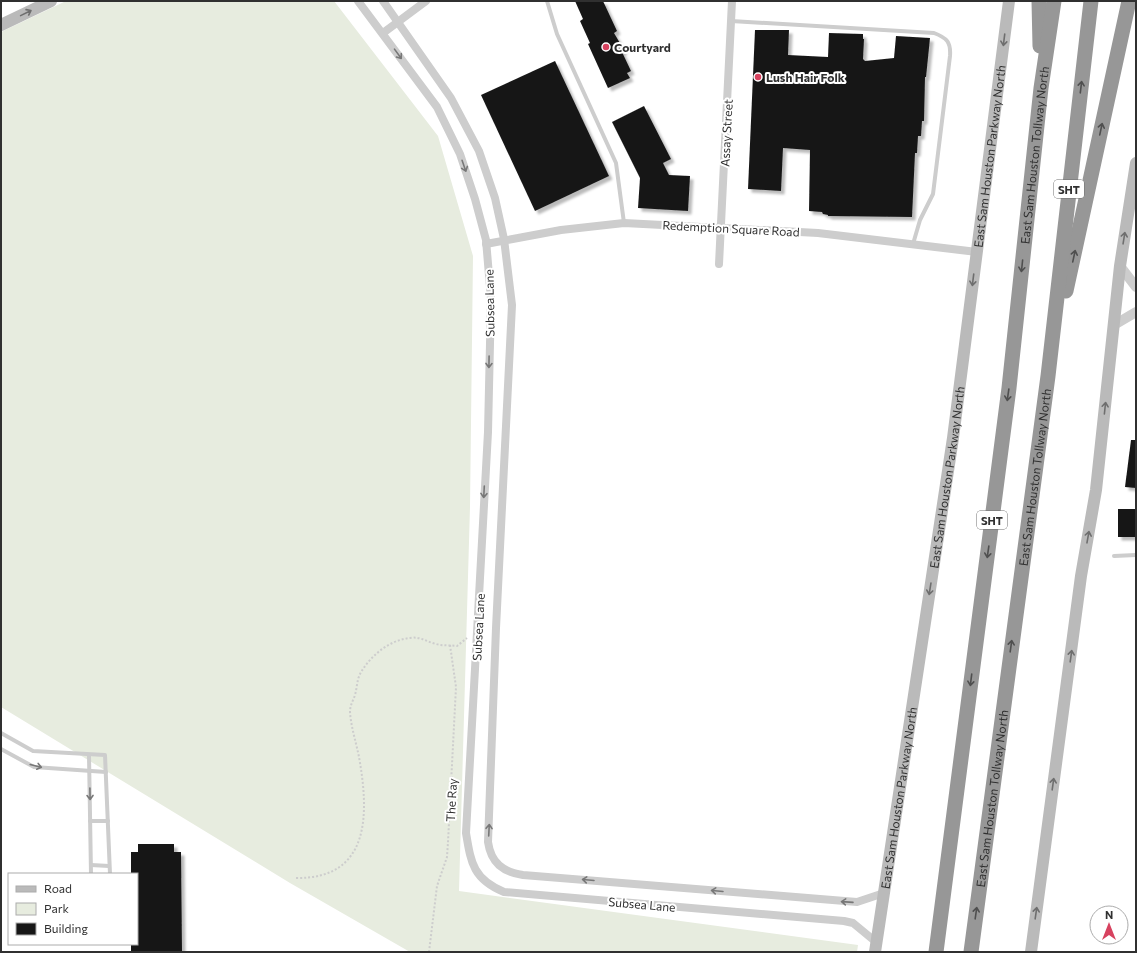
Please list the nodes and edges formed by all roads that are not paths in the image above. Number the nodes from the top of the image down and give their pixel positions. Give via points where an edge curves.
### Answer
1 (51, 1) edge
2 (358, 1) edge
3 (383, 1) edge
4 (426, 1) edge
5 (547, 1) edge
6 (732, 1) edge
7 (1009, 1) edge
8 (1039, 1) edge
9 (1054, 1) edge
10 (1091, 1) edge
11 (1129, 1) edge
12 (731, 21) junction
13 (398, 22) junction
14 (1, 25) edge
15 (383, 33) junction
16 (1041, 88) junction
17 (1136, 163) edge
18 (624, 223) junction
19 (721, 226) junction
20 (504, 240) junction
21 (486, 244) junction
22 (913, 244) junction
23 (977, 252) junction
24 (719, 264) dead end
25 (1120, 266) junction
26 (1136, 287) edge
27 (1136, 312) edge
28 (1114, 325) junction
29 (1048, 376) junction
30 (1136, 555) edge
31 (1114, 556) dead end
32 (1, 733) edge
33 (1, 749) edge
34 (89, 755) junction
35 (89, 772) junction
36 (106, 772) junction
37 (90, 821) junction
38 (108, 821) junction
39 (91, 865) junction
40 (109, 866) junction
41 (91, 873) edge
42 (110, 873) edge
43 (884, 893) junction
44 (876, 947) edge
45 (936, 952) edge
46 (971, 952) edge
47 (1031, 952) edge

14 -> 1 main road
2 - 15 street, Subsea Lane
3 - 13 street, Subsea Lane
4 - 13 street
5 - 18 lane via 557,34 616,162
6 - 12 street, Assay Street
7 -> 23 main road, East Sam Houston Parkway North
8 - 16 highway
9 - 16 highway, East Sam Houston Tollway North / SHT
29 -> 10 highway, East Sam Houston Tollway North / SHT
29 -> 11 highway
12 - 19 street, Assay Street
12 - 22 lane via 934,33 947,39 950,44 950,56 933,194 920,220
13 - 15 street
13 - 20 street, Subsea Lane via 451,98 479,151 495,198
15 -> 21 street, Subsea Lane via 437,108 460,154
16 -> 45 highway, East Sam Houston Tollway North / SHT via 1009,388
25 -> 17 main road
18 - 19 street, Redemption Square Road
18 - 20 street, Redemption Square Road
19 - 22 street, Redemption Square Road via 842,235
19 - 24 street, Assay Street
20 - 21 street, Redemption Square Road
43 -> 20 street, Subsea Lane via 857,902 523,875 504,870 490,853 488,842 496,628 512,305
21 -> 44 street, Subsea Lane via 491,299 488,432 466,833 471,862 480,877 492,887 504,892 844,921 859,927
22 - 23 street, Redemption Square Road
23 -> 43 main road, East Sam Houston Parkway North via 953,438
25 - 26 street
25 - 28 main road
27 - 28 street
47 -> 28 main road via 1081,576 1096,490
46 -> 29 highway, East Sam Houston Tollway North / SHT
30 - 31 lane
32 - 34 lane via 33,752
33 -> 35 lane via 34,767
34 - 35 lane
34 - 36 lane via 104,755
35 - 36 lane
35 -> 37 lane
36 - 38 lane
37 - 38 lane
37 - 39 lane
38 - 40 lane
39 - 40 lane
39 - 41 lane
40 - 42 lane
43 - 44 main road, East Sam Houston Parkway North

